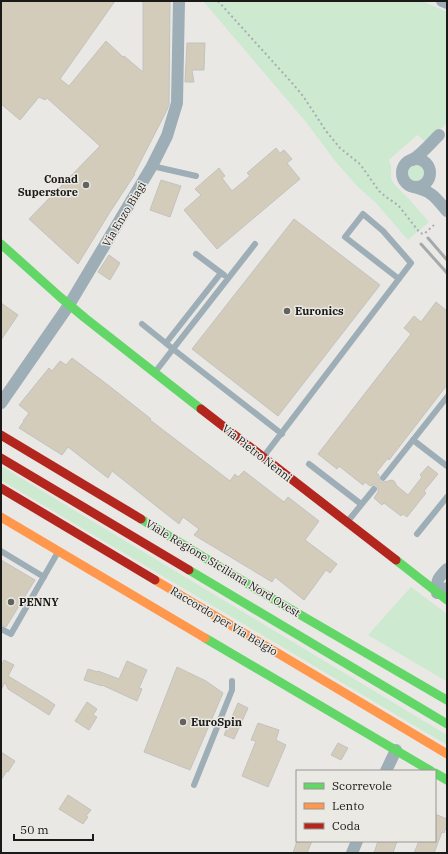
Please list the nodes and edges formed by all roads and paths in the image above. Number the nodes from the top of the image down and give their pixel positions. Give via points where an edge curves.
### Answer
1 (179, 1) edge
2 (218, 1) edge
3 (442, 1) edge
4 (447, 3) edge
5 (439, 135) dead end
6 (418, 161) junction
7 (152, 166) junction
8 (196, 176) dead end
9 (430, 176) junction
10 (413, 187) junction
11 (435, 197) junction
12 (446, 210) edge
13 (434, 225) dead end
14 (1, 244) edge
15 (255, 244) dead end
16 (196, 254) dead end
17 (221, 273) junction
18 (228, 278) junction
19 (399, 279) junction
20 (69, 305) junction
21 (142, 324) dead end
22 (166, 343) junction
23 (173, 349) junction
24 (154, 373) junction
25 (447, 397) edge
26 (1, 403) edge
27 (282, 434) junction
28 (1, 435) edge
29 (413, 440) junction
30 (1, 458) edge
31 (263, 458) junction
32 (309, 464) dead end
33 (447, 466) edge
34 (383, 478) dead end
35 (1, 488) edge
36 (374, 489) dead end
37 (447, 497) edge
38 (361, 504) junction
39 (1, 517) edge
40 (347, 523) junction
41 (417, 534) dead end
42 (1, 551) edge
43 (58, 551) junction
44 (447, 569) edge
45 (44, 577) junction
46 (417, 577) junction
47 (442, 590) edge
48 (447, 600) edge
49 (1, 630) edge
50 (232, 681) dead end
51 (447, 700) edge
52 (447, 724) edge
53 (396, 750) junction
54 (447, 754) edge
55 (386, 770) edge
56 (429, 770) edge
57 (436, 774) edge
58 (447, 780) edge
59 (194, 785) dead end
60 (356, 842) edge
61 (352, 853) edge

1 - 7 street, Via Enzo Biagi via 177,103 168,136
2 - 13 path via 303,96 337,145 360,164 380,191 398,205 420,233 424,234
3 - 4 street
5 - 6 street via 429,144 423,157
6 - 9 street via 429,168
6 - 10 street via 408,162 402,174 405,182
7 - 8 lane
7 - 20 street, Via Enzo Biagi
9 - 10 street via 422,186
9 - 11 street via 430,186
10 - 11 street via 425,190
11 - 12 street
14 - 20 main road, Via Pietro Nenni
15 - 18 lane
16 - 17 lane
17 - 18 lane
17 - 22 lane
18 - 23 lane
19 - 19 lane via 411,263 363,214 346,237
19 - 27 lane
20 - 24 main road, Via Pietro Nenni
20 - 26 street, Via Enzo Biagi
21 - 22 lane
22 - 23 lane
23 - 24 lane
23 - 27 lane
24 - 31 main road, Via Pietro Nenni
25 - 29 lane
27 - 31 lane
28 - 51 main road, Viale Regione Siciliana Nord Ovest
29 - 33 lane
29 - 34 lane
30 - 52 main road
31 - 40 main road, Via Pietro Nenni
32 - 38 lane
35 - 54 main road, Raccordo per Via Belgio
36 - 38 lane
37 - 41 lane
38 - 40 lane
39 - 43 main road
40 - 46 main road, Via Pietro Nenni
42 - 45 lane
43 - 45 lane
43 - 53 main road
44 - 46 street
44 - 47 street via 436,585
45 - 49 lane via 11,634
46 - 47 main road, Via Pietro Nenni
47 - 48 main road, Via Pietro Nenni
50 - 59 lane via 232,690
53 - 55 street
53 - 56 main road
57 - 58 main road
60 - 61 street

